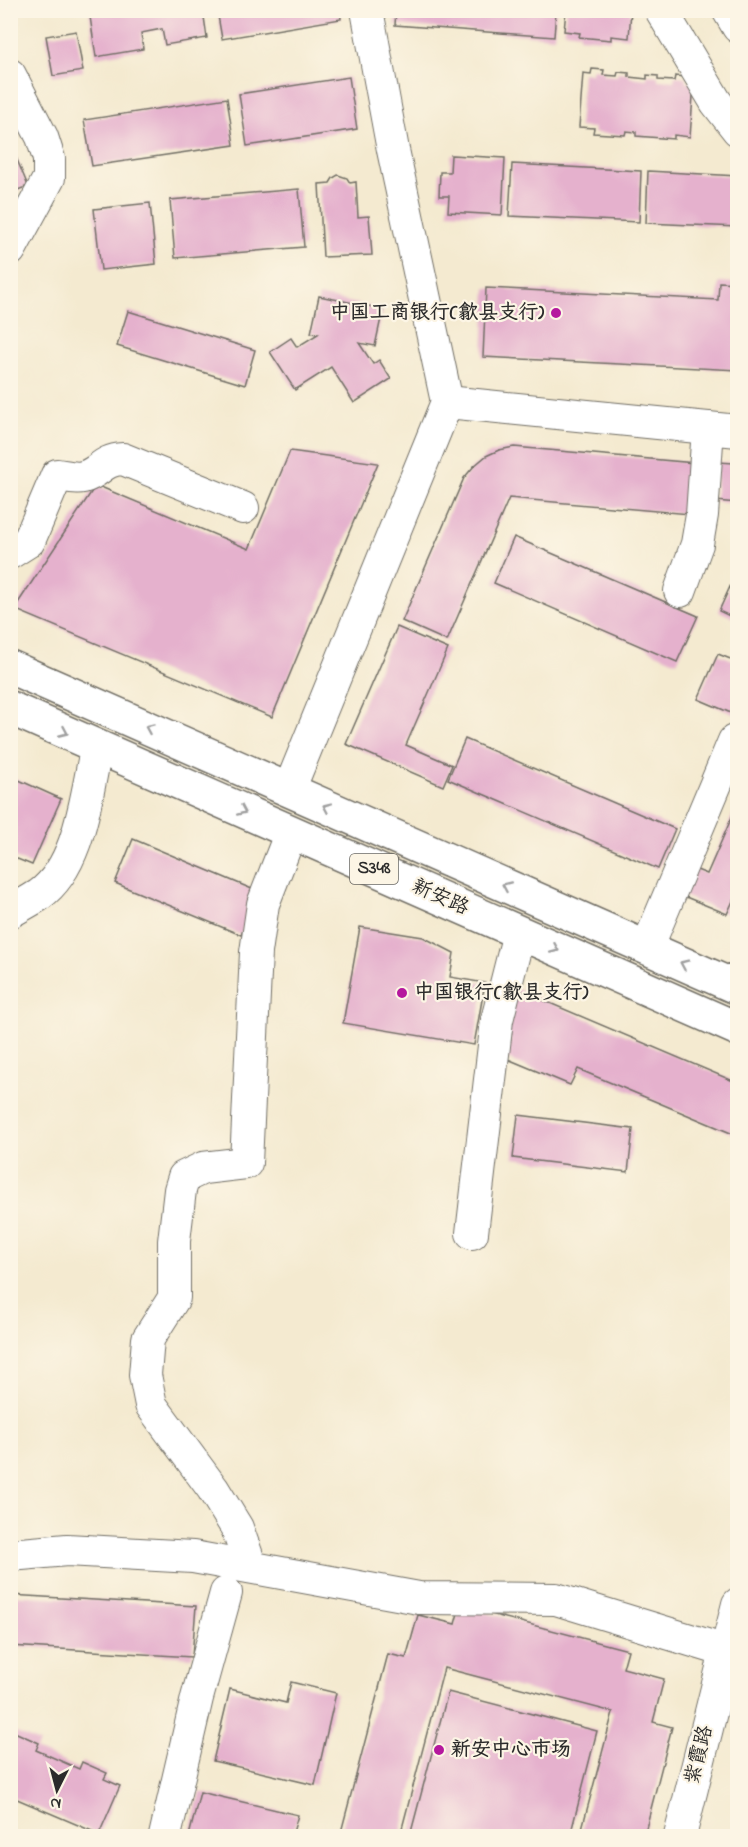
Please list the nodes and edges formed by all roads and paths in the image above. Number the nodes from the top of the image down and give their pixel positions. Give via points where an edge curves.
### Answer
1 (367, 10) edge
2 (661, 10) edge
3 (728, 10) edge
4 (738, 27) edge
5 (10, 75) edge
6 (738, 130) edge
7 (10, 250) edge
8 (447, 402) junction
9 (723, 429) edge
10 (243, 508) dead end
11 (10, 553) edge
12 (680, 591) dead end
13 (10, 667) edge
14 (10, 708) edge
15 (734, 741) dead end
16 (97, 746) junction
17 (289, 790) junction
18 (291, 832) junction
19 (10, 912) edge
20 (519, 933) junction
21 (647, 948) junction
22 (738, 988) edge
23 (738, 1029) edge
24 (472, 1233) dead end
25 (10, 1555) edge
26 (251, 1568) junction
27 (226, 1593) dead end
28 (738, 1604) edge
29 (726, 1651) junction
30 (165, 1836) edge
31 (680, 1836) edge

1 - 8 street
2 - 6 street via 716,102
3 - 4 street
5 - 7 street via 42,137 50,178
8 - 9 street
8 - 17 street
9 - 12 street via 697,544
10 - 11 street via 123,459 112,460 80,478 57,475 29,541
17 -> 13 main road, 新安路 / S348
14 -> 16 main road, 新安路 / S348
15 - 21 street
16 -> 18 main road, 新安路 / S348
16 - 19 street via 74,849 62,871 41,894
21 -> 17 main road, 新安路 / S348
18 - 20 main road, 新安路 / S348
18 - 26 street via 263,904 256,952 246,1162 203,1168 184,1177 174,1241 174,1298 148,1339 146,1366 151,1405 237,1528
20 -> 23 main road, 新安路 / S348
20 - 24 street via 497,1020
22 -> 21 main road, 新安路 / S348
25 - 26 street via 78,1551 193,1557
26 - 29 street via 419,1598 556,1599
27 - 30 street
28 - 29 street, 紫霞路
29 - 31 street, 紫霞路

